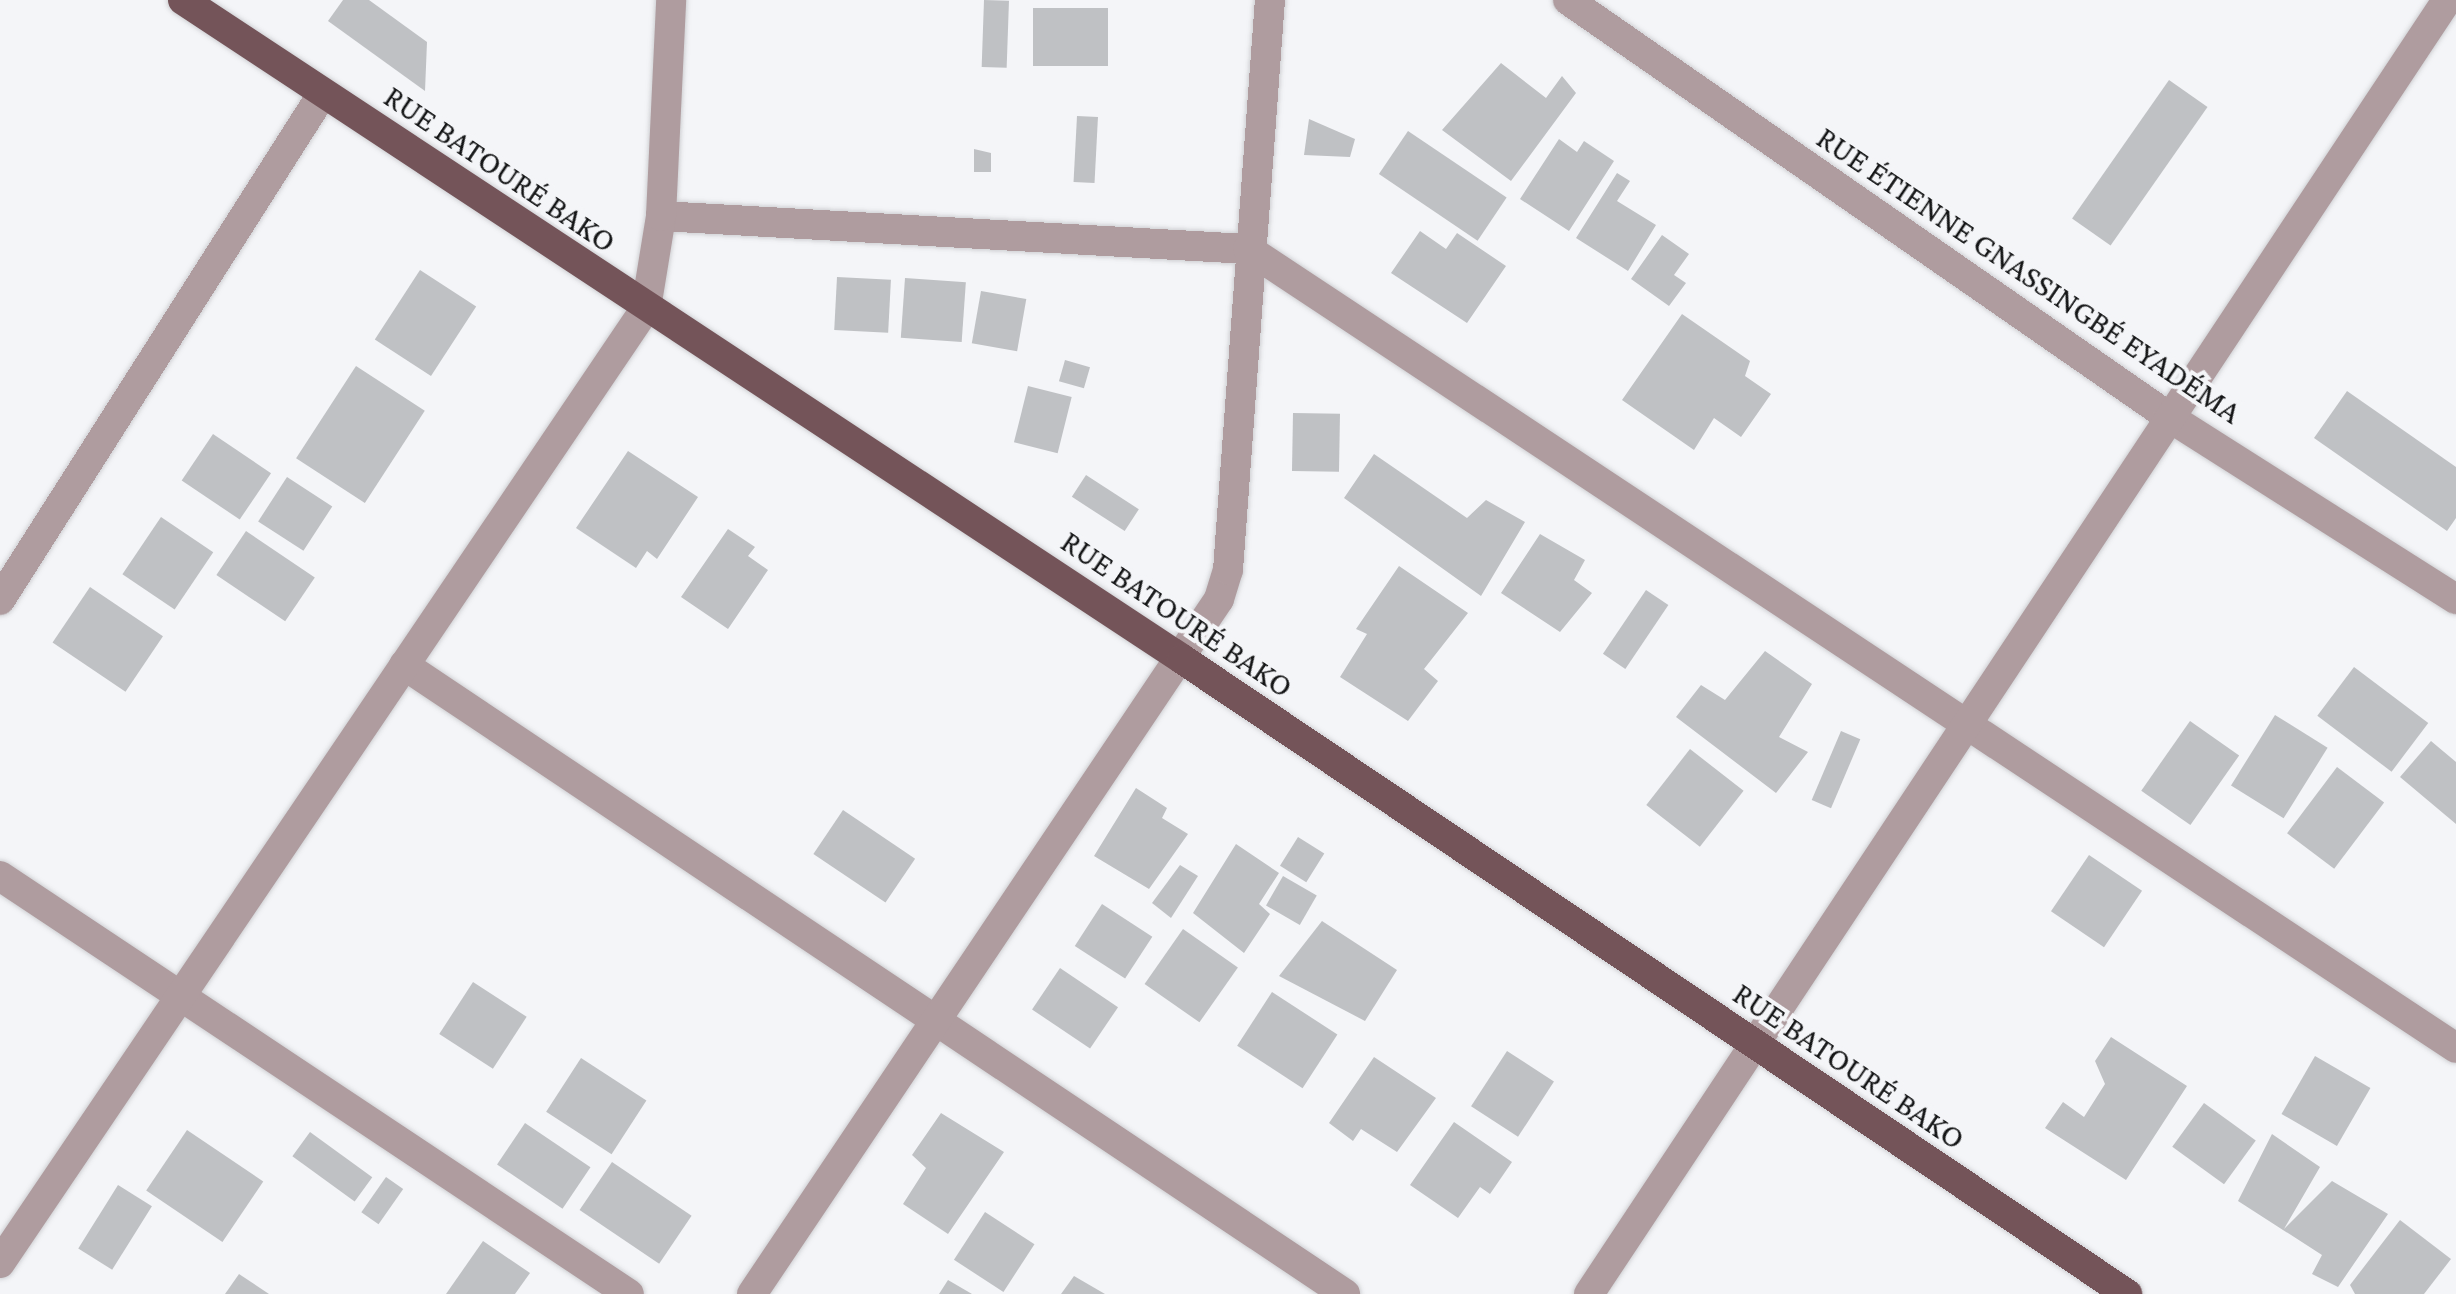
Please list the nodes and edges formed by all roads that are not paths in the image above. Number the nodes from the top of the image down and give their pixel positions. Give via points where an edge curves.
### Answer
1 (671, 0) edge
2 (1270, 0) edge
3 (1568, 0) edge
4 (2446, 1) edge
5 (198, 5) edge
6 (2456, 8) edge
7 (323, 93) junction
8 (661, 216) junction
9 (1248, 249) junction
10 (646, 308) junction
11 (2169, 418) junction
12 (2456, 599) edge
13 (0, 600) edge
14 (1182, 659) junction
15 (404, 664) junction
16 (1966, 724) junction
17 (0, 876) edge
18 (180, 995) junction
19 (936, 1022) junction
20 (1753, 1044) junction
21 (2456, 1048) edge
22 (0, 1263) edge
23 (629, 1294) edge
24 (752, 1294) edge
25 (1345, 1294) edge
26 (1590, 1294) edge
27 (2127, 1294) edge

1 - 8 street
2 - 9 street
3 - 11 street, RUE ÉTIENNE GNASSINGBÉ EYADÉMA
4 - 6 street
4 - 11 street
5 - 7 main road, RUE BATOURÉ BAKO
7 - 10 main road, RUE BATOURÉ BAKO
7 - 13 street
8 - 9 street
8 - 10 street
9 - 14 street via 1228,570
9 - 16 street
10 - 14 main road, RUE BATOURÉ BAKO
10 - 15 street
11 - 12 street, RUE ÉTIENNE GNASSINGBÉ EYADÉMA
11 - 16 street
14 - 19 street
14 - 20 main road, RUE BATOURÉ BAKO
15 - 18 street
15 - 19 street
16 - 20 street
16 - 21 street
17 - 18 street
18 - 22 street
18 - 23 street
19 - 24 street
19 - 25 street
20 - 26 street
20 - 27 main road, RUE BATOURÉ BAKO

